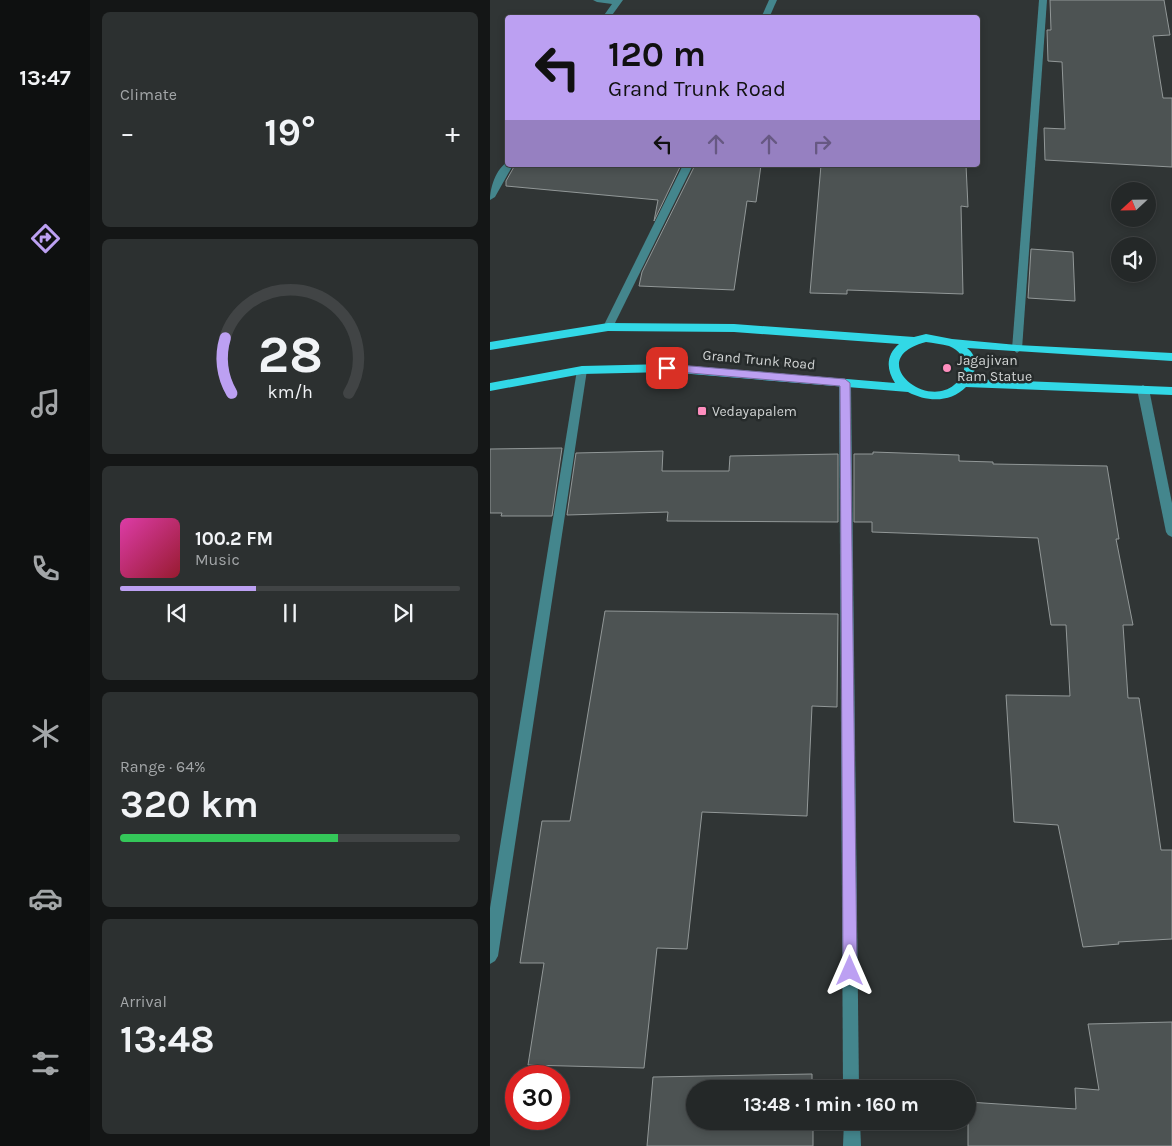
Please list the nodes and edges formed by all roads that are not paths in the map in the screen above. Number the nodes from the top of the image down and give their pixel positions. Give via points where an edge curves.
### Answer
1 (597, 0) edge
2 (773, 0) edge
3 (1043, 0) edge
4 (619, 1) edge
5 (608, 15) edge
6 (766, 15) edge
7 (507, 167) edge
8 (687, 167) edge
9 (490, 197) edge
10 (608, 326) junction
11 (914, 341) junction
12 (951, 343) junction
13 (490, 346) edge
14 (1017, 349) junction
15 (1172, 357) edge
16 (582, 370) junction
17 (845, 383) junction
18 (966, 383) junction
19 (490, 387) edge
20 (908, 388) junction
21 (1144, 389) junction
22 (1172, 391) edge
23 (1172, 532) edge
24 (490, 956) edge
25 (851, 1080) edge
26 (852, 1130) edge
27 (852, 1146) edge

1 - 4 street
2 - 6 street
3 - 14 street
4 - 5 street
7 - 9 street
8 - 10 street
10 - 11 main road via 734,328
10 - 13 main road
11 - 12 main road via 926,338
11 - 20 main road via 896,353 893,362 899,381
12 - 14 main road
12 - 18 main road via 968,357 971,375
14 - 15 main road
16 - 17 main road, Grand Trunk Road via 667,368
16 - 19 main road, Grand Trunk Road
16 - 24 street
17 - 20 main road, Grand Trunk Road
17 - 25 street
18 - 20 main road via 945,394 919,393
18 - 21 main road
21 - 22 main road
21 - 23 street
26 - 27 street

